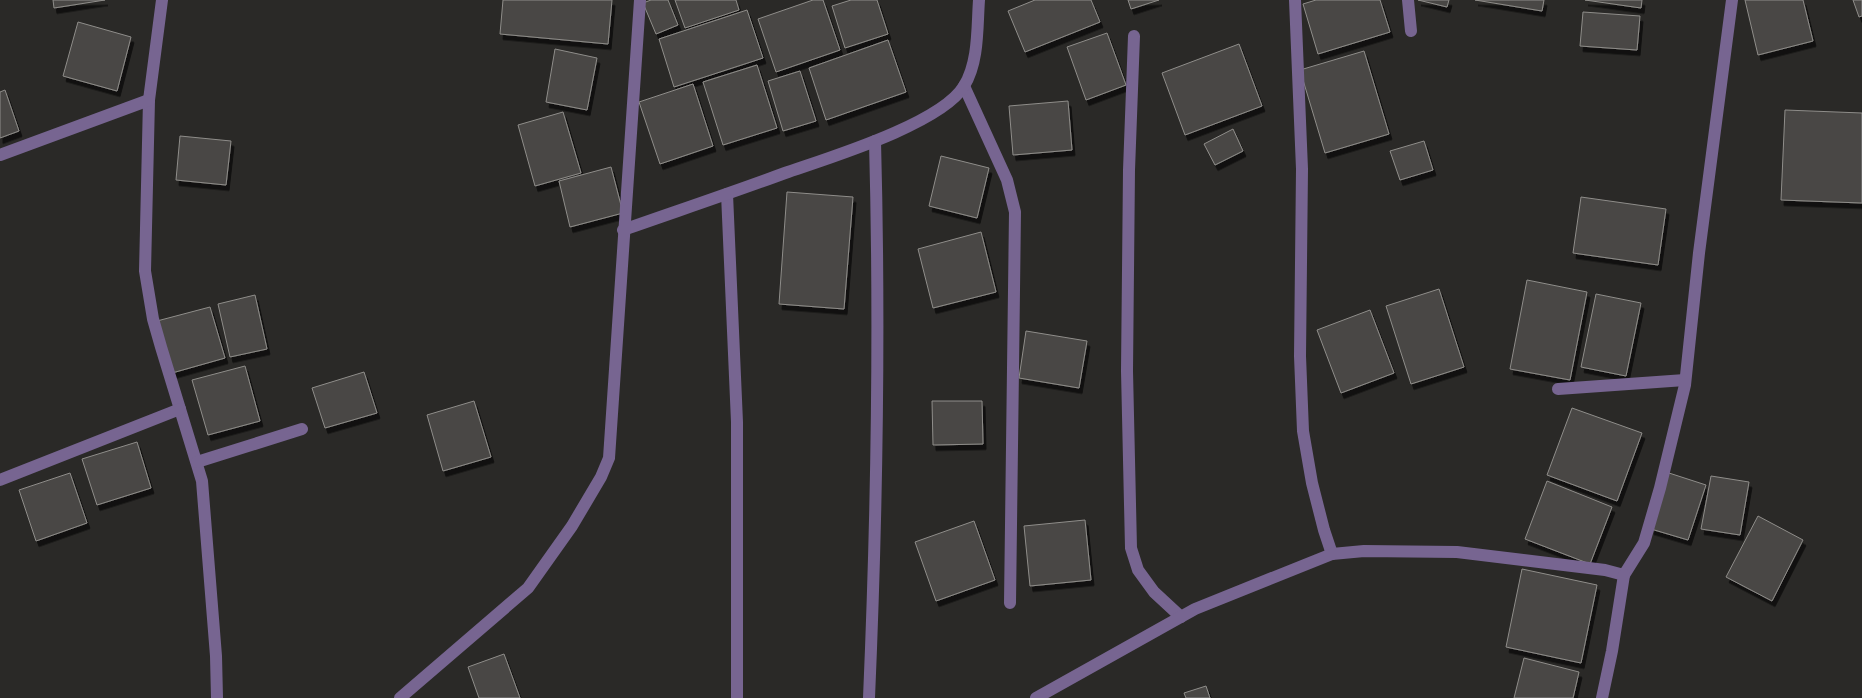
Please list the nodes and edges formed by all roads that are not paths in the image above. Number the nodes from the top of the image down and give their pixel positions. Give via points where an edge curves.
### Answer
1 (162, 0) edge
2 (640, 0) edge
3 (979, 0) edge
4 (1295, 0) edge
5 (1408, 0) edge
6 (1732, 0) edge
7 (1411, 31) dead end
8 (1134, 36) dead end
9 (964, 86) junction
10 (149, 100) junction
11 (875, 141) junction
12 (0, 155) edge
13 (727, 194) junction
14 (623, 230) junction
15 (1685, 380) junction
16 (1558, 389) dead end
17 (180, 409) junction
18 (302, 429) dead end
19 (197, 462) junction
20 (0, 480) edge
21 (1332, 554) junction
22 (1624, 575) junction
23 (1010, 603) dead end
24 (1181, 617) junction
25 (217, 698) edge
26 (400, 698) edge
27 (737, 698) edge
28 (870, 698) edge
29 (1036, 698) edge
30 (1602, 698) edge

1 - 10 street
2 - 14 street
3 - 9 street via 971,69
4 - 21 street via 1302,169 1300,356 1303,431 1312,483
5 - 7 street
6 - 15 street via 1698,253
8 - 24 street via 1127,371 1131,548 1138,570
9 - 11 street via 936,112
9 - 23 street via 1006,180 1016,212
10 - 12 street
10 - 17 street via 145,271 160,347
11 - 13 street
11 - 28 street via 877,434
13 - 14 street
13 - 27 street via 737,422
14 - 26 street via 609,458 601,477 572,526 528,588
15 - 16 street
15 - 22 street via 1668,460 1644,543
17 - 19 street
17 - 20 street
18 - 19 street
19 - 25 street via 205,503
21 - 22 street via 1457,552
21 - 24 street
22 - 30 street
24 - 29 street

